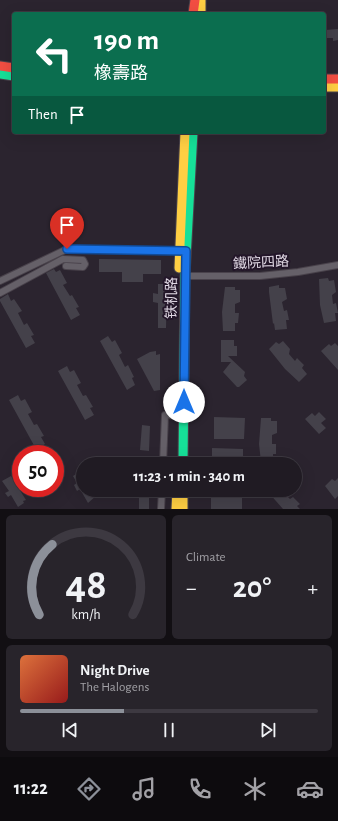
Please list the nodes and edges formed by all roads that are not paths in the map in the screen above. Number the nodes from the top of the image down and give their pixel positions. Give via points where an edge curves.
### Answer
1 (195, 0) edge
2 (201, 0) edge
3 (193, 12) edge
4 (200, 12) edge
5 (0, 66) edge
6 (12, 68) edge
7 (0, 74) edge
8 (12, 76) edge
9 (326, 79) edge
10 (338, 79) edge
11 (326, 87) edge
12 (338, 87) edge
13 (185, 134) edge
14 (193, 134) edge
15 (183, 251) junction
16 (338, 265) edge
17 (66, 266) dead end
18 (185, 276) junction
19 (0, 281) edge
20 (0, 293) edge
21 (180, 416) junction
22 (163, 457) edge
23 (177, 457) edge
24 (183, 457) edge
25 (162, 497) edge
26 (177, 497) edge
27 (183, 497) edge
28 (162, 509) edge
29 (176, 509) edge
30 (183, 509) edge

1 - 3 main road
2 - 4 main road
5 - 6 main road
7 - 8 main road
9 - 10 main road
11 - 12 main road
13 - 15 main road, 铁机路
14 - 15 main road, 铁机路
15 - 18 main road, 铁机路
15 - 19 street via 67,249
15 - 21 main road, 铁机路
16 - 18 street, 鐵院四路 via 260,276
17 - 20 street via 83,267 85,264 83,260 63,259
18 - 21 main road, 铁机路
21 - 22 street via 165,415
21 - 23 main road, 铁机路
21 - 24 main road, 铁机路
25 - 28 street
26 - 29 main road
27 - 30 main road

